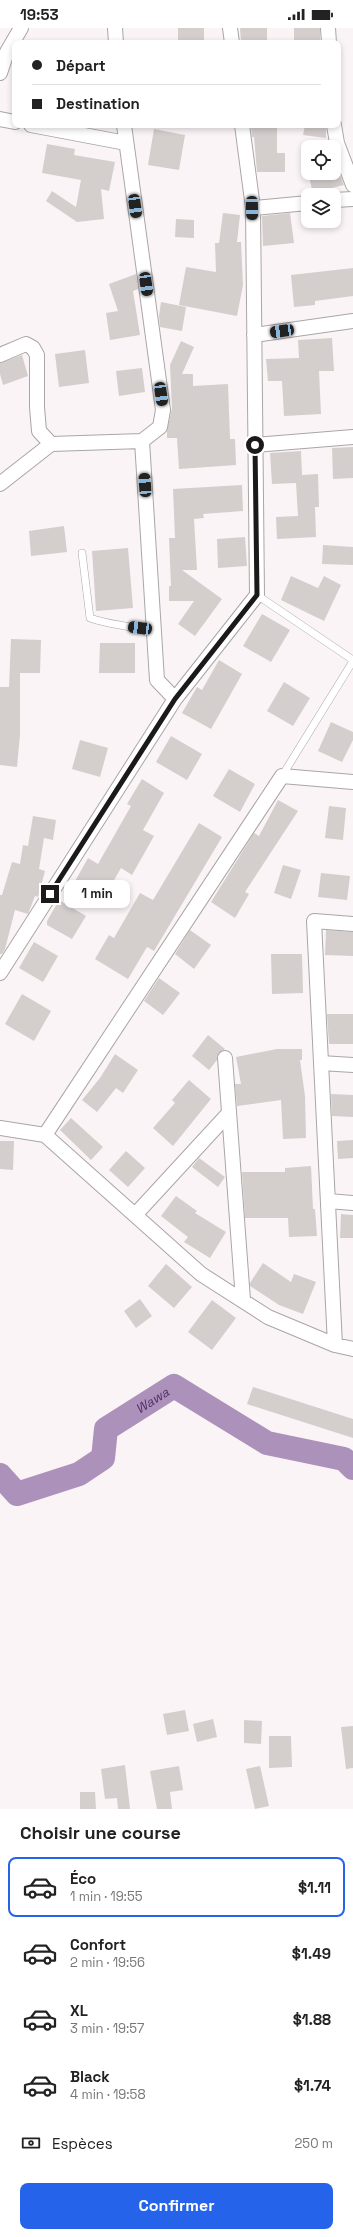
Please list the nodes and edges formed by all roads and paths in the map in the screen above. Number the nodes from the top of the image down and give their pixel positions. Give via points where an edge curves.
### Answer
1 (21, 28) edge
2 (115, 28) edge
3 (230, 28) edge
4 (328, 28) edge
5 (14, 40) edge
6 (116, 40) edge
7 (232, 40) edge
8 (329, 40) edge
9 (12, 43) edge
10 (0, 73) edge
11 (0, 119) edge
12 (12, 121) edge
13 (47, 128) edge
14 (124, 128) edge
15 (242, 128) edge
16 (334, 128) edge
17 (126, 143) junction
18 (353, 185) edge
19 (353, 199) edge
20 (341, 200) edge
21 (301, 204) edge
22 (252, 208) junction
23 (353, 321) edge
24 (254, 334) junction
25 (0, 355) edge
26 (353, 437) edge
27 (142, 441) junction
28 (51, 444) junction
29 (255, 445) junction
30 (0, 484) edge
31 (82, 553) dead end
32 (257, 595) junction
33 (155, 634) junction
34 (353, 661) edge
35 (175, 699) junction
36 (282, 776) junction
37 (353, 782) edge
38 (353, 924) edge
39 (0, 973) edge
40 (225, 1058) dead end
41 (321, 1063) junction
42 (353, 1065) edge
43 (229, 1113) junction
44 (0, 1118) edge
45 (6, 1129) edge
46 (45, 1135) junction
47 (328, 1201) junction
48 (353, 1203) edge
49 (135, 1215) junction
50 (243, 1300) junction
51 (335, 1345) junction
52 (353, 1349) edge

1 - 5 street
2 - 6 street
3 - 7 street
4 - 8 street
9 - 10 street
11 - 12 street
13 - 17 street
14 - 17 street
15 - 22 street
16 - 18 street via 337,143
17 - 27 street via 163,410 160,427
19 - 20 street
21 - 22 street
22 - 24 street
23 - 24 street
24 - 29 street
25 - 28 street via 26,344 33,348 37,355 39,431
26 - 29 street
27 - 28 street
27 - 33 street
28 - 30 street
29 - 32 street
31 - 33 lane via 90,618 104,623 140,628
32 - 34 lane
32 - 35 street
33 - 35 street via 157,680
34 - 36 lane
35 - 39 street
36 - 37 street
36 - 46 street
38 - 41 street via 314,921
40 - 43 street
41 - 42 street
41 - 47 street
43 - 49 street
43 - 50 street
44 - 45 street
45 - 46 street
46 - 49 street
47 - 48 street
47 - 51 street
49 - 50 street via 201,1274
50 - 51 street via 268,1317
51 - 52 street

